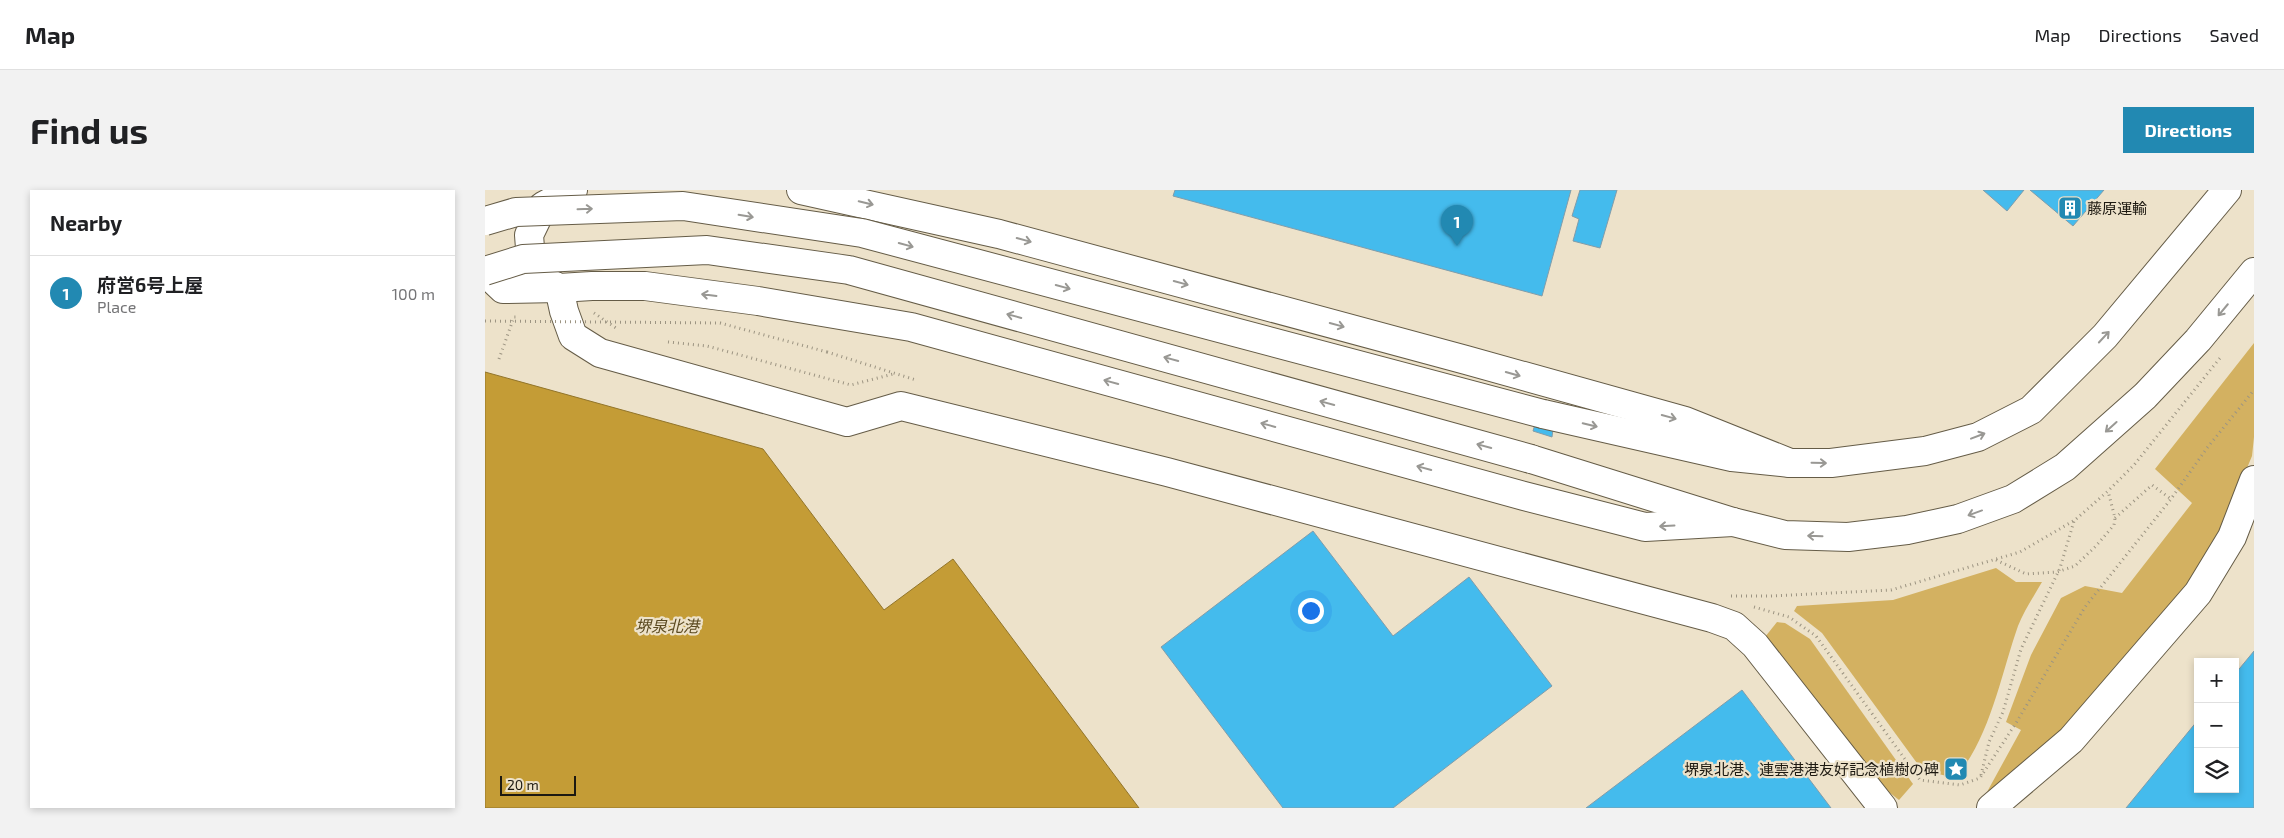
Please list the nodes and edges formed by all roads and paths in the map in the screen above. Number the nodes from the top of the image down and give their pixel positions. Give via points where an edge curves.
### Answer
1 (573, 190) edge
2 (801, 190) edge
3 (2227, 190) edge
4 (485, 221) edge
5 (485, 271) edge
6 (2254, 272) edge
7 (559, 288) junction
8 (485, 321) edge
9 (922, 382) dead end
10 (2254, 390) edge
11 (1791, 463) junction
12 (2254, 480) edge
13 (2108, 491) dead end
14 (2171, 499) junction
15 (2115, 518) junction
16 (2075, 520) dead end
17 (1733, 522) junction
18 (1995, 560) dead end
19 (2057, 572) junction
20 (1727, 600) dead end
21 (1736, 602) dead end
22 (1745, 605) dead end
23 (1981, 778) junction
24 (1883, 808) edge
25 (1991, 808) edge

1 - 7 street via 543,206 529,235 531,261 541,279
2 -> 11 street via 999,234 1466,360 1685,421
11 -> 3 street via 1831,463 1925,451 1979,437 2031,410 2105,336
4 -> 11 street, bridge via 516,212 683,206 862,233 1543,414 1732,457
5 - 7 street via 503,289
17 -> 5 street, bridge via 1531,459 849,270 707,250 523,259
6 -> 17 street via 2198,340 2145,396 2065,467 2013,499 1958,519 1907,530 1848,537 1785,535
17 -> 7 street via 1645,527 911,326 645,286
7 - 24 street via 573,336 600,353 847,422 901,406 1177,474 1734,626 1755,645
8 - 9 path, bridge via 720,323
10 - 14 path
12 - 25 street via 2232,537 2198,593 2071,740
13 - 15 path
14 - 15 path via 2151,485
14 - 23 path via 2085,607
15 - 19 path via 2114,525 2075,566
16 - 19 path
18 - 19 path via 2026,574
19 - 23 path via 2021,649 2003,712 1989,742
20 - 21 path
22 - 23 path via 1789,617 1816,636 1920,780 1960,785

